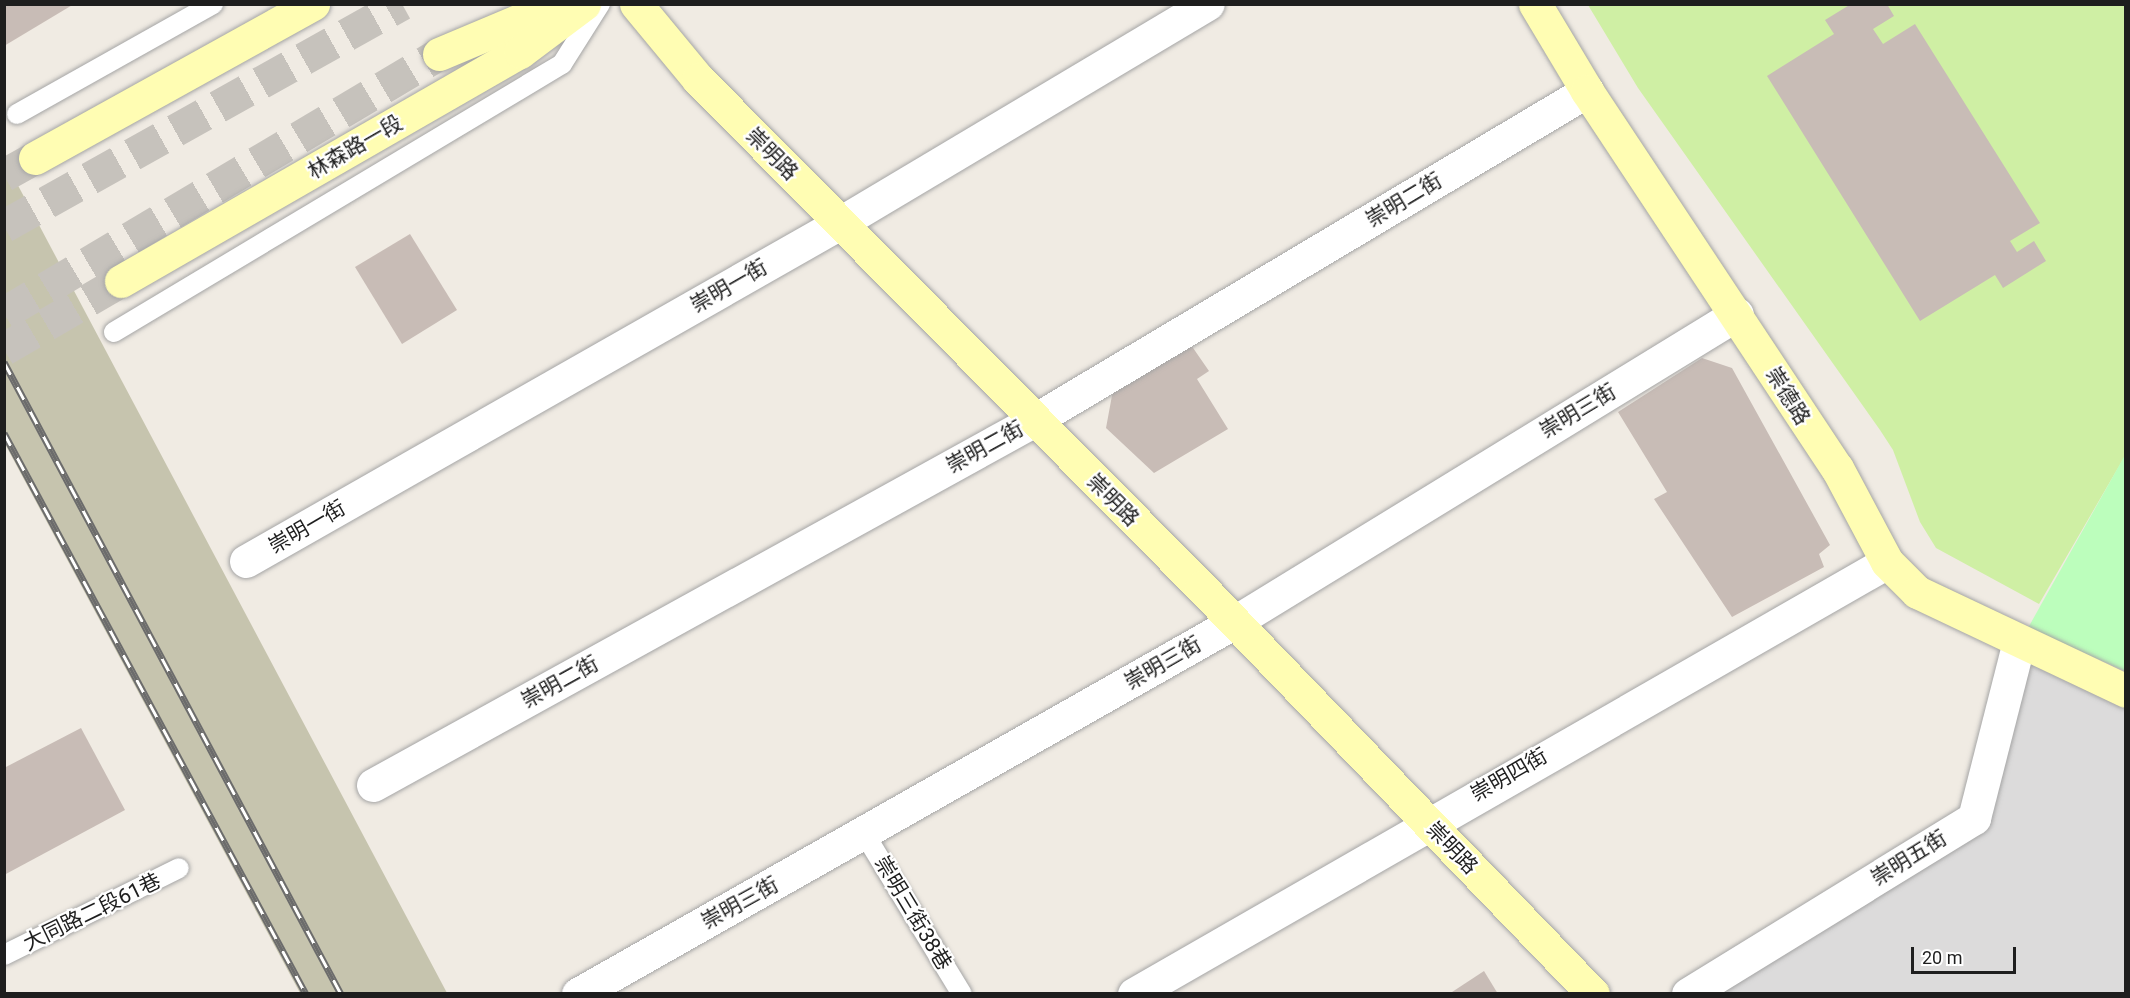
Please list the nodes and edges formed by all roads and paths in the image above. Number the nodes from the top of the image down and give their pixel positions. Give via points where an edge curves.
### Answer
1 (213, 4) edge
2 (314, 4) edge
3 (558, 4) edge
4 (584, 4) edge
5 (600, 4) edge
6 (636, 4) edge
7 (1208, 4) edge
8 (1535, 4) edge
9 (439, 54) tunnel mouth
10 (1587, 91) junction
11 (17, 114) dead end
12 (35, 158) tunnel mouth
13 (840, 223) junction
14 (121, 281) tunnel mouth
15 (1737, 314) junction
16 (114, 332) dead end
17 (1033, 421) junction
18 (246, 561) dead end
19 (1887, 561) junction
20 (1233, 623) junction
21 (2019, 642) junction
22 (2126, 692) edge
23 (373, 785) dead end
24 (1427, 822) junction
25 (864, 833) junction
26 (179, 868) dead end
27 (4, 955) edge
28 (578, 993) edge
29 (962, 993) edge
30 (1134, 993) edge
31 (1593, 993) edge
32 (1688, 993) edge

1 - 11 lane
2 - 12 street
3 - 9 street
4 - 14 street, 林森路一段 via 520,52
5 - 16 lane via 562,64
6 - 13 street, 崇明路 via 698,79
7 - 13 street, 崇明一街
8 - 10 street, 崇德路
10 - 15 street, 崇德路
10 - 17 street, 崇明二街
13 - 17 street, 崇明路
13 - 18 street, 崇明一街
15 - 19 street, 崇德路 via 1837,468
15 - 20 street, 崇明三街
17 - 20 street, 崇明路
17 - 23 street, 崇明二街
19 - 21 street, 崇德路 via 1917,592
19 - 24 street, 崇明四街
20 - 24 street, 崇明路
20 - 25 street, 崇明三街
21 - 22 street, 崇德路
21 - 32 street, 崇明五街 via 1974,818
24 - 30 street, 崇明四街
24 - 31 street, 崇明路
25 - 28 street, 崇明三街
25 - 29 lane, 崇明三街38巷
26 - 27 lane, 大同路二段61巷

